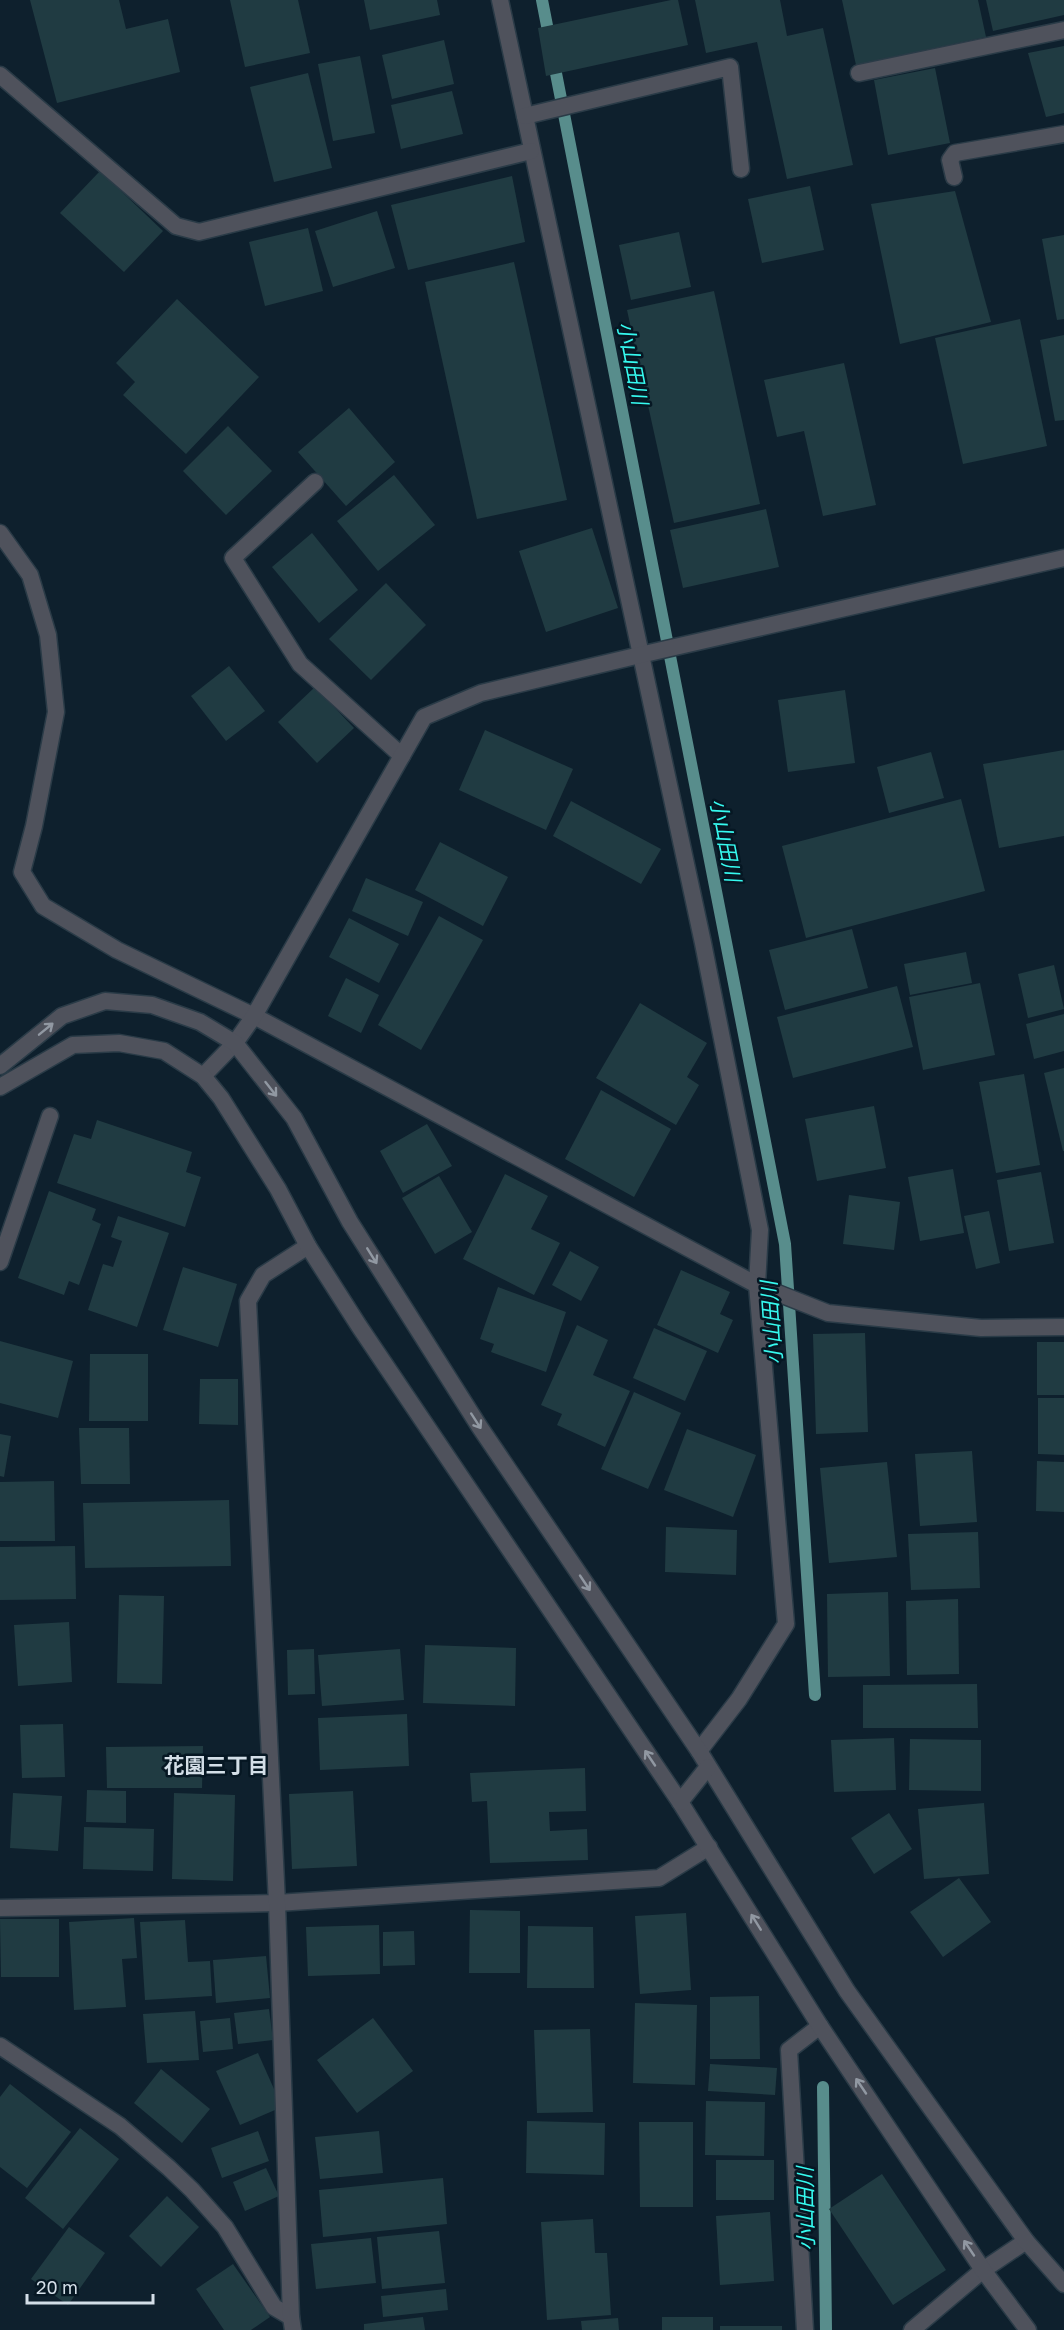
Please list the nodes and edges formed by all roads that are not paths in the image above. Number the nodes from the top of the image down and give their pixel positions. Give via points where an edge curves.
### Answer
1 (500, 0) edge
2 (1064, 30) edge
3 (859, 73) dead end
4 (0, 75) edge
5 (525, 116) junction
6 (1064, 134) edge
7 (531, 151) junction
8 (741, 169) dead end
9 (954, 177) dead end
10 (315, 482) dead end
11 (0, 533) edge
12 (1064, 558) edge
13 (640, 655) junction
14 (402, 756) junction
15 (254, 1016) junction
16 (235, 1043) junction
17 (0, 1066) edge
18 (203, 1076) junction
19 (0, 1087) edge
20 (50, 1116) dead end
21 (308, 1246) junction
22 (0, 1262) edge
23 (757, 1285) junction
24 (1064, 1328) edge
25 (699, 1750) junction
26 (708, 1767) junction
27 (680, 1802) junction
28 (709, 1847) junction
29 (277, 1904) junction
30 (0, 1908) edge
31 (820, 2026) junction
32 (0, 2046) edge
33 (1026, 2241) junction
34 (984, 2270) junction
35 (1064, 2284) edge
36 (292, 2323) edge
37 (805, 2330) edge
38 (912, 2330) edge
39 (1028, 2330) edge

1 - 5 street
2 - 3 street
4 - 7 street via 176,226 199,232
5 - 7 street
5 - 8 street via 730,67
6 - 9 street via 955,153 950,160
7 - 13 street
10 - 14 street via 233,558 300,664
11 - 15 street via 30,574 48,635 56,712 22,872 43,906 117,950
12 - 13 street
13 - 14 street via 481,693 424,717
13 - 23 street via 760,1230
14 - 15 street
15 - 16 street
15 - 23 street
17 -> 16 street via 62,1016 105,1001 152,1005 200,1022
16 - 18 street
16 -> 25 street via 294,1118 350,1222 479,1426
18 - 19 street via 164,1051 119,1043 74,1045
18 - 21 street via 278,1189
20 - 22 street
27 -> 21 street
21 - 29 street via 263,1275 248,1301
23 - 24 street via 828,1313 981,1328
23 - 25 street via 786,1624 739,1699
25 - 26 street
26 - 27 street
26 - 33 street via 847,1991
27 - 28 street
28 - 29 street via 659,1878
31 -> 28 street
29 - 30 street
29 - 36 street
34 -> 31 street
31 - 37 street via 789,2050
32 - 36 street via 120,2126 169,2168 225,2227 274,2307
33 - 34 street
33 - 35 street
34 - 38 street
34 - 39 street

